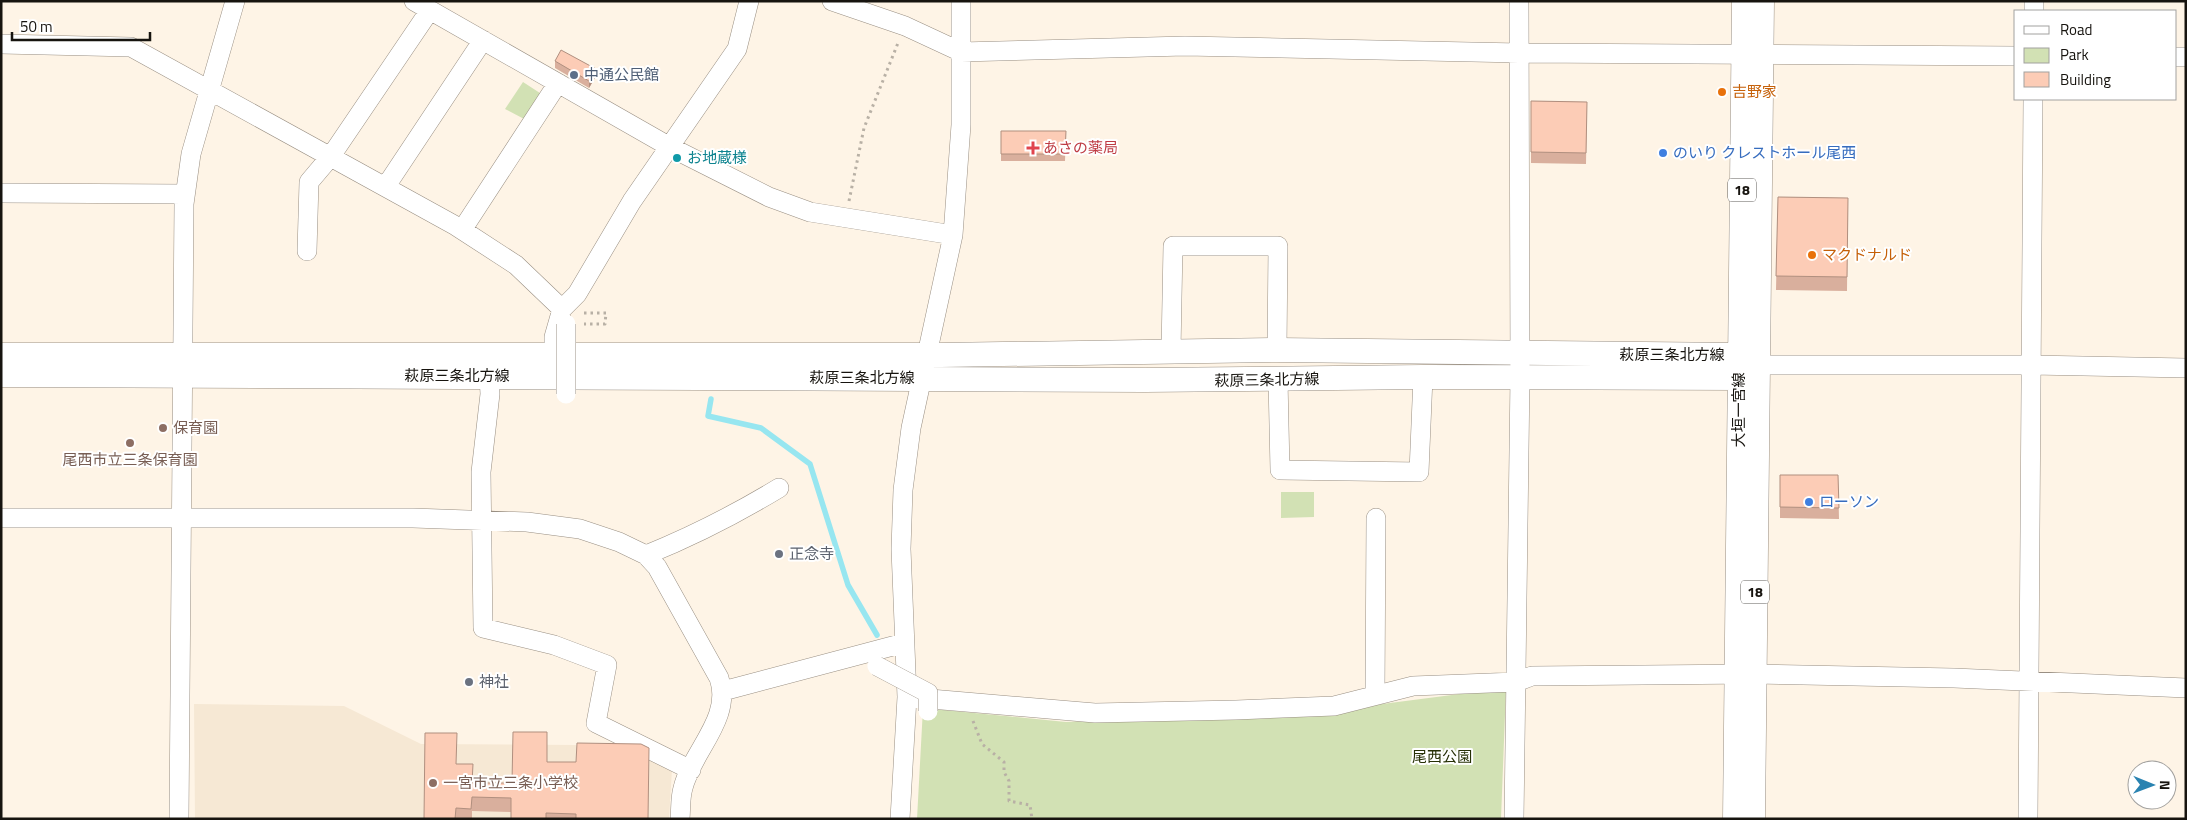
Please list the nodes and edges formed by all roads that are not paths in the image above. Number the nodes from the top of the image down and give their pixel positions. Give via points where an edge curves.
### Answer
1 (235, 1) edge
2 (749, 1) edge
3 (832, 1) edge
4 (961, 1) edge
5 (1519, 1) edge
6 (1744, 1) edge
7 (1762, 1) edge
8 (422, 6) edge
9 (483, 40) junction
10 (1, 44) edge
11 (961, 52) junction
12 (1519, 53) junction
13 (1753, 55) junction
14 (2014, 56) edge
15 (558, 83) junction
16 (208, 91) junction
17 (2033, 100) edge
18 (670, 147) junction
19 (331, 156) junction
20 (386, 186) junction
21 (1, 193) edge
22 (185, 194) junction
23 (462, 230) junction
24 (953, 235) junction
25 (307, 251) dead end
26 (568, 315) junction
27 (1277, 350) junction
28 (1171, 351) junction
29 (554, 354) junction
30 (929, 354) junction
31 (1, 355) edge
32 (183, 365) junction
33 (1520, 365) junction
34 (2032, 365) junction
35 (1746, 366) junction
36 (2186, 368) edge
37 (1, 375) edge
38 (489, 376) junction
39 (1423, 377) junction
40 (924, 378) junction
41 (1278, 380) junction
42 (566, 394) dead end
43 (778, 488) dead end
44 (1, 518) edge
45 (181, 518) junction
46 (1376, 518) dead end
47 (480, 521) junction
48 (646, 555) junction
49 (904, 643) junction
50 (877, 666) dead end
51 (1746, 674) junction
52 (1516, 682) junction
53 (2029, 682) junction
54 (2186, 688) edge
55 (724, 691) junction
56 (1375, 694) junction
57 (907, 697) junction
58 (928, 711) dead end
59 (691, 770) junction
60 (179, 819) edge
61 (680, 819) edge
62 (900, 819) edge
63 (1514, 819) edge
64 (1736, 819) edge
65 (1753, 819) edge
66 (2028, 819) edge

1 - 16 street
2 - 18 street via 738,48
3 - 11 street via 905,26
4 - 11 street
5 - 12 street
6 - 13 main road, 大垣一宮線 / 18
7 - 13 main road, 大垣一宮線 / 18
8 - 9 street
8 - 19 street
9 - 15 street
9 - 20 street
10 - 16 street via 132,48
11 - 12 street via 1185,46
11 - 24 street via 961,125
12 - 13 street
12 - 33 street
13 - 14 street
13 - 35 main road, 大垣一宮線 / 18
15 - 18 street
15 - 23 street
16 - 19 street
16 - 22 street via 191,154
17 - 34 street
18 - 24 street via 769,197 810,212
18 - 26 street via 632,201 576,294
19 - 20 street
19 - 25 street via 309,182
20 - 23 street
21 - 22 street
22 - 32 street
23 - 26 street via 516,266
24 - 30 street
26 - 29 street via 554,337
26 - 42 street, bridge
27 - 28 main road, 萩原三条北方線
27 - 28 street via 1278,246 1173,246
27 - 33 main road, 萩原三条北方線
28 - 30 main road, 萩原三条北方線
29 - 30 main road, 萩原三条北方線
29 - 32 main road, 萩原三条北方線
30 - 40 street
31 - 32 main road, 萩原三条北方線
32 - 37 main road, 萩原三条北方線
32 - 38 main road, 萩原三条北方線
32 - 45 street
33 - 35 main road, 萩原三条北方線
33 - 39 main road, 萩原三条北方線
33 - 52 street
34 - 35 street
34 - 36 street
34 - 53 street
35 - 51 main road, 大垣一宮線 / 18
38 - 40 main road, 萩原三条北方線
38 - 47 street
39 - 41 main road, 萩原三条北方線
39 - 41 street via 1419,472 1280,470
40 - 41 main road, 萩原三条北方線
40 - 49 street via 912,428 903,490 900,549
43 - 48 street via 744,510
44 - 45 street
45 - 47 street
45 - 60 street
46 - 56 street
47 - 48 street via 527,522 580,529
47 - 59 street via 483,628 554,645 607,665 596,723
48 - 55 street via 677,601
49 - 55 street
49 - 57 street
50 - 58 street, bridge via 928,694
51 - 52 street via 1532,676
51 - 53 street
51 - 64 main road, 大垣一宮線 / 18
51 - 65 main road, 大垣一宮線 / 18
52 - 56 street via 1413,686
52 - 63 street
53 - 54 street
53 - 66 street
55 - 59 street via 716,721
56 - 57 street via 1334,706 1095,713
57 - 62 street
59 - 61 street via 683,788

